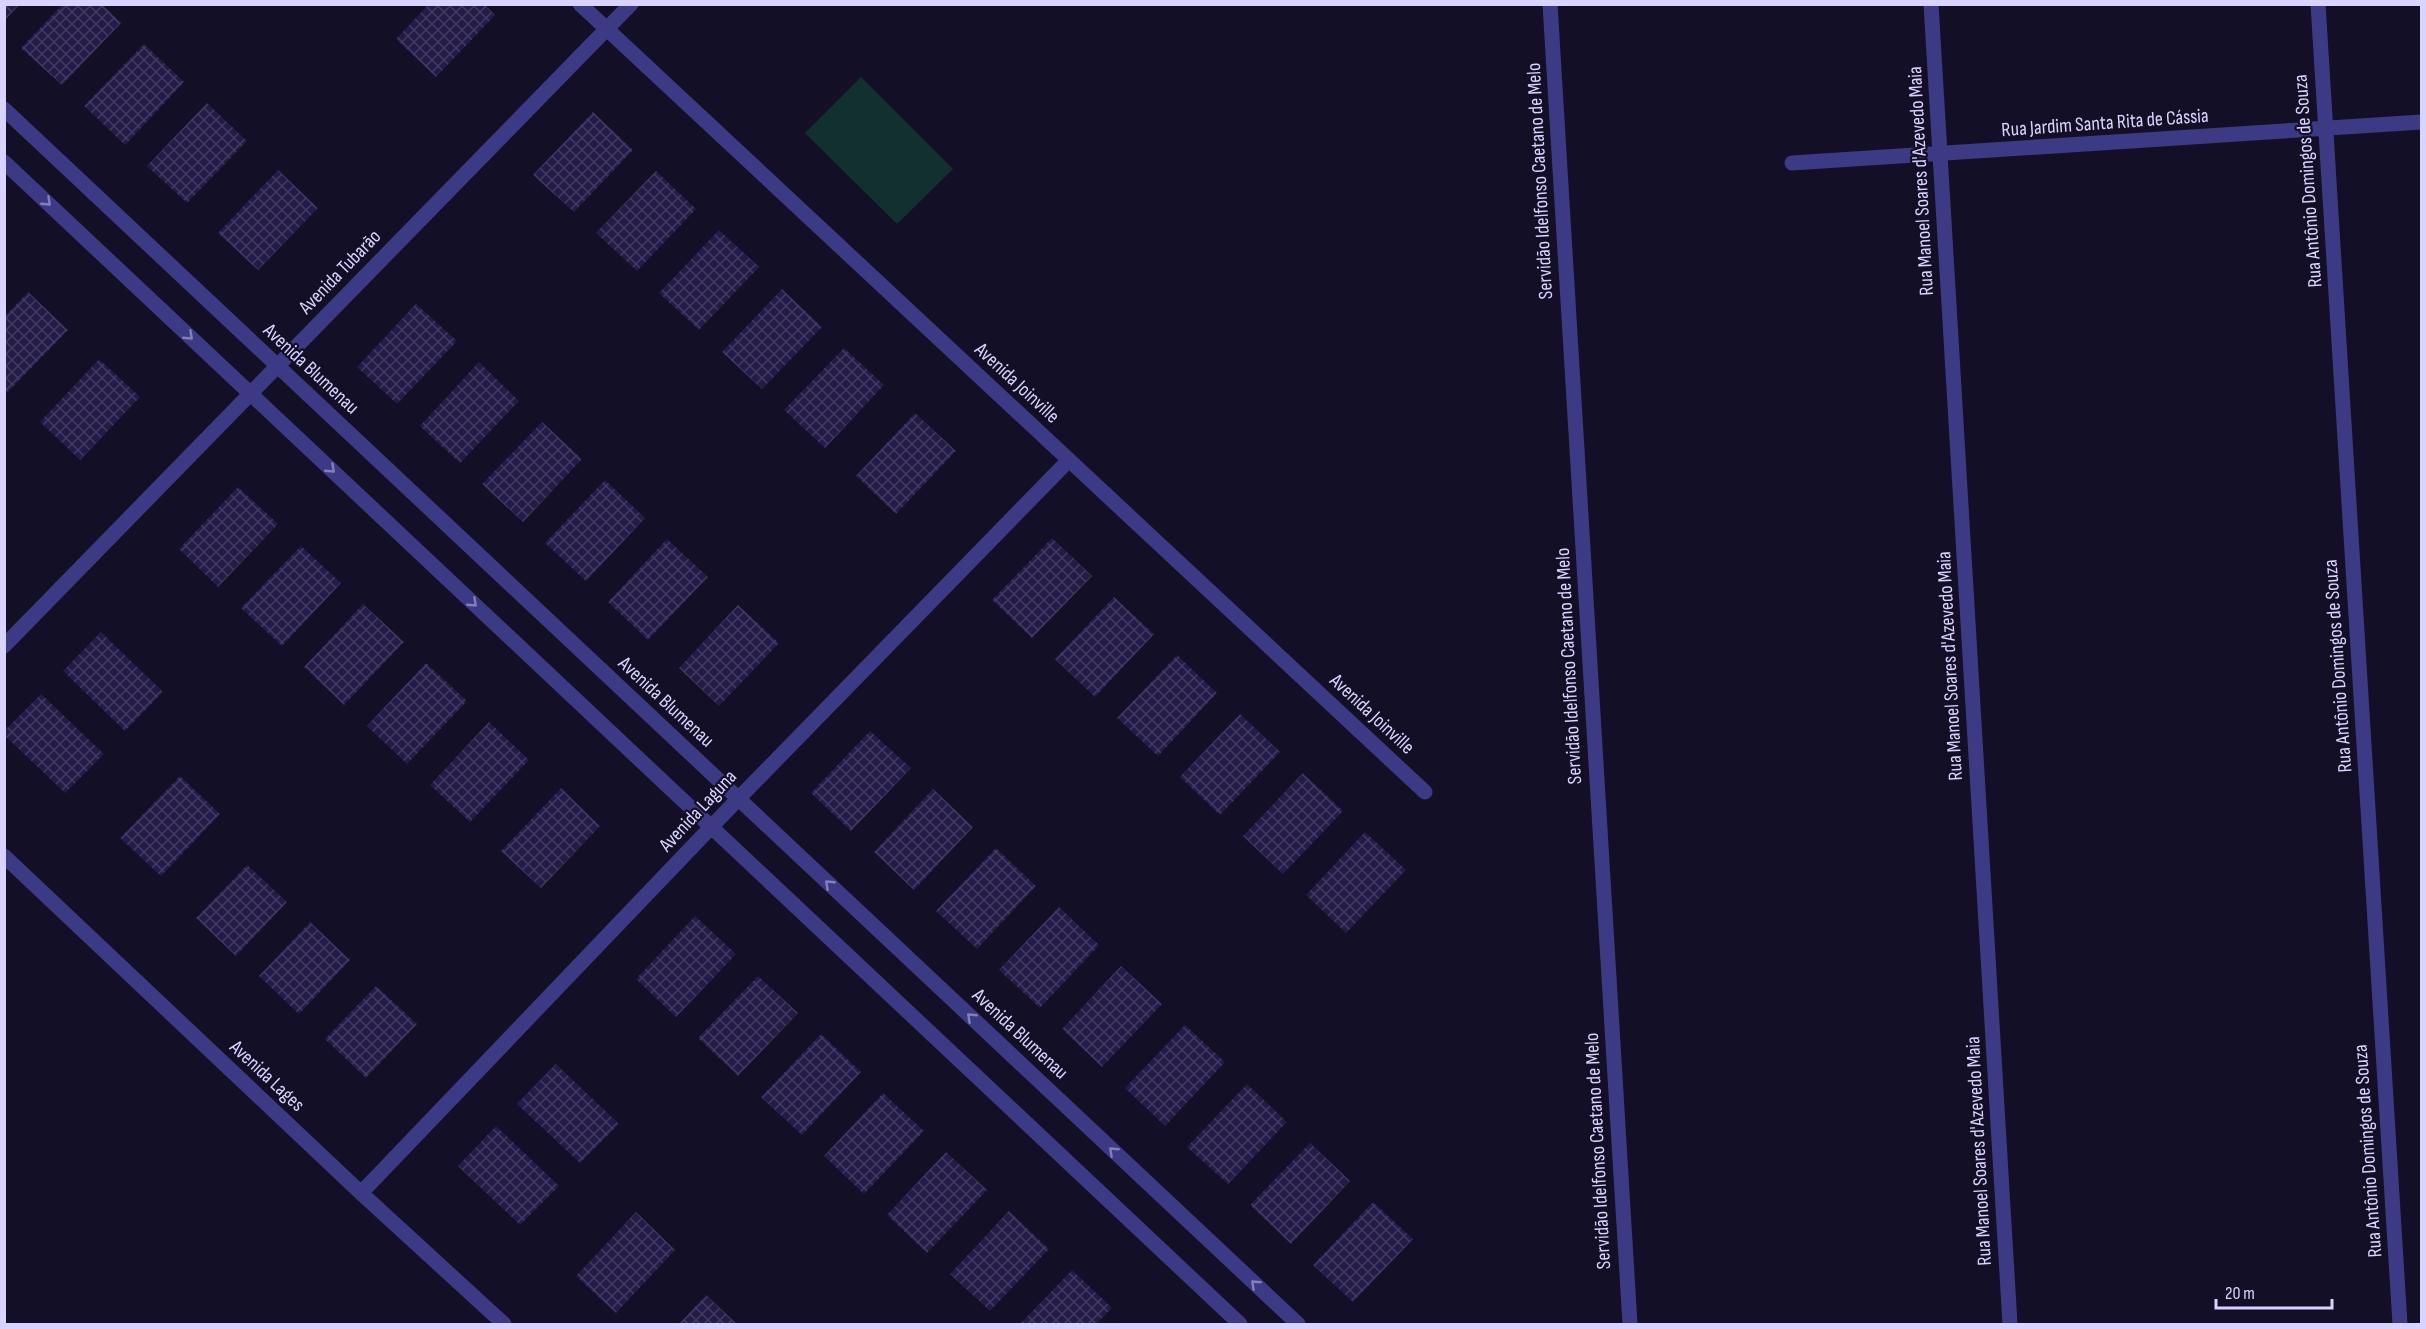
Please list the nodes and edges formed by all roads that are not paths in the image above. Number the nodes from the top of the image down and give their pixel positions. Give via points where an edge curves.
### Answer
1 (580, 4) edge
2 (631, 4) edge
3 (1550, 4) edge
4 (1931, 4) edge
5 (2318, 4) edge
6 (607, 30) junction
7 (4, 109) edge
8 (2421, 122) edge
9 (2326, 130) junction
10 (1940, 154) junction
11 (4, 162) edge
12 (1792, 163) dead end
13 (278, 366) junction
14 (251, 394) junction
15 (1069, 460) junction
16 (4, 646) edge
17 (1425, 792) dead end
18 (738, 799) junction
19 (712, 828) junction
20 (4, 856) edge
21 (361, 1193) junction
22 (504, 1324) edge
23 (1240, 1324) edge
24 (1298, 1324) edge
25 (1630, 1324) edge
26 (2010, 1324) edge
27 (2400, 1324) edge

1 - 6 street, Avenida Joinville
2 - 6 street, Avenida Tubarão
3 - 25 street, Servidão Idelfonso Caetano de Melo
4 - 10 street, Rua Manoel Soares d'Azevedo Maia
5 - 9 street, Rua Antônio Domingos de Souza
6 - 13 street, Avenida Tubarão
6 - 15 street, Avenida Joinville
7 - 13 street, Avenida Blumenau
8 - 9 street, Rua Jardim Santa Rita de Cássia
9 - 10 street, Rua Jardim Santa Rita de Cássia
9 - 27 street, Rua Antônio Domingos de Souza
10 - 12 street, Rua Jardim Santa Rita de Cássia
10 - 26 street, Rua Manoel Soares d'Azevedo Maia
11 -> 14 street
13 - 14 street, Avenida Tubarão
13 - 18 street, Avenida Blumenau
14 - 16 street, Avenida Tubarão
14 -> 19 street
15 - 17 street, Avenida Joinville
15 - 18 street, Avenida Laguna
18 - 19 street, Avenida Laguna
24 -> 18 street, Avenida Blumenau
19 - 21 street, Avenida Laguna
19 - 23 street
20 - 21 street, Avenida Lages
21 - 22 street, Avenida Lages

